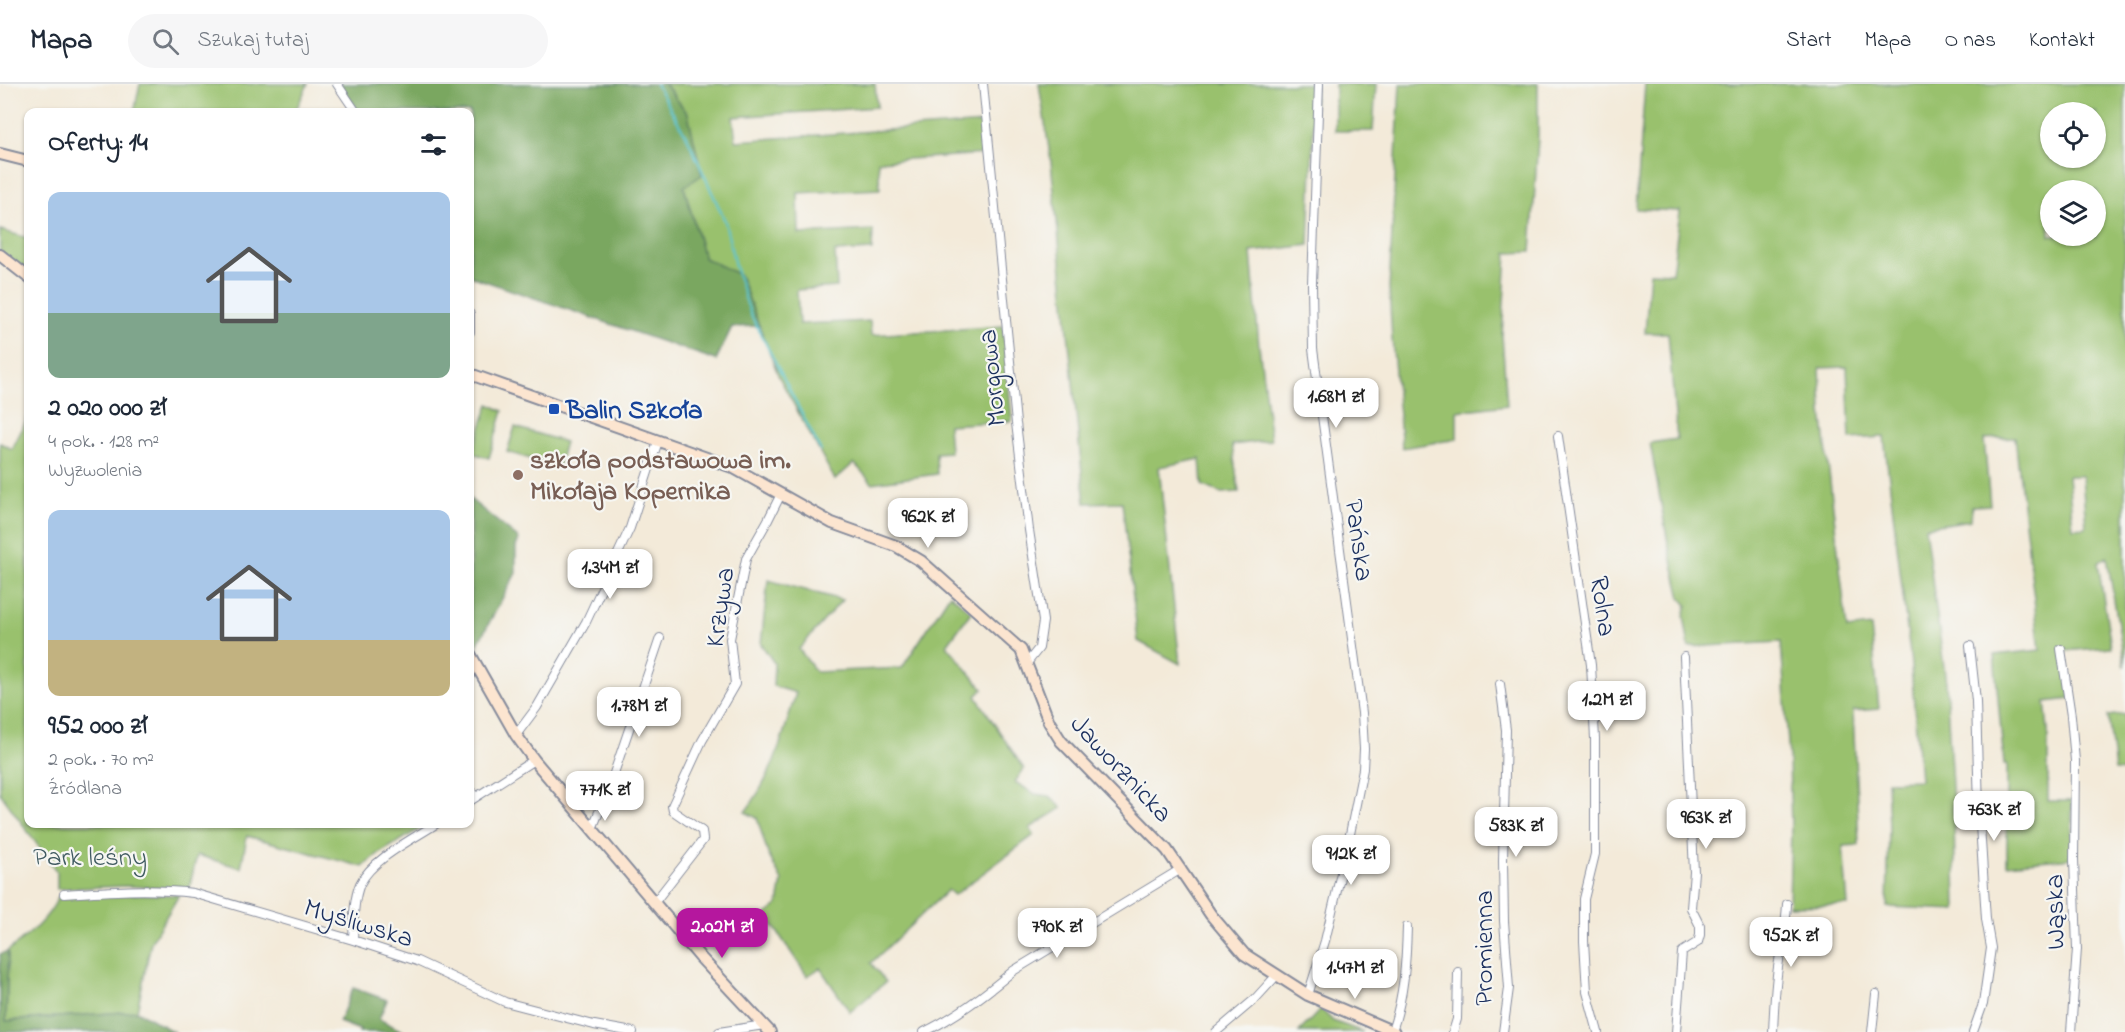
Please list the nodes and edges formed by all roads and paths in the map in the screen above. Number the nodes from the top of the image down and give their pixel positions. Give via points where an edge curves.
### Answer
1 (337, 84) edge
2 (983, 84) edge
3 (1319, 84) edge
4 (353, 108) edge
5 (0, 154) edge
6 (24, 160) edge
7 (0, 255) edge
8 (24, 274) edge
9 (474, 375) edge
10 (1558, 436) dead end
11 (658, 441) junction
12 (781, 494) junction
13 (660, 638) dead end
14 (1970, 646) dead end
15 (2061, 649) dead end
16 (1684, 657) dead end
17 (474, 661) edge
18 (1027, 663) junction
19 (1500, 684) dead end
20 (516, 735) junction
21 (534, 760) junction
22 (474, 798) edge
23 (430, 828) edge
24 (592, 829) junction
25 (1181, 869) junction
26 (64, 894) dead end
27 (654, 903) junction
28 (1787, 904) dead end
29 (1407, 927) dead end
30 (353, 940) junction
31 (1458, 972) dead end
32 (1276, 976) junction
33 (1876, 994) dead end
34 (1308, 995) junction
35 (767, 1029) edge
36 (1393, 1031) edge
37 (633, 1032) edge
38 (719, 1032) edge
39 (924, 1032) edge
40 (1216, 1032) edge
41 (1453, 1032) edge
42 (1503, 1032) edge
43 (1598, 1032) edge
44 (1676, 1032) edge
45 (1773, 1032) edge
46 (1872, 1032) edge
47 (1973, 1032) edge
48 (2071, 1032) edge

1 - 4 street
2 - 18 street, Morgowa via 1016,423 1044,621 1038,648
3 - 34 street, Pańska via 1313,349 1364,749 1350,839
5 - 6 street
7 - 8 street
9 - 11 street, Jaworznicka
10 - 43 street, Rolna via 1591,665 1595,854 1584,899 1584,941 1587,992
11 - 12 street, Jaworznicka via 732,467
11 - 20 street via 630,528 586,622 543,698
12 - 18 street, Jaworznicka via 832,523 896,546 921,561 1012,640
12 - 27 street, Krzywa via 746,559 730,639 735,684 702,741 672,806 673,811 702,831 703,840
13 - 24 street
14 - 47 street via 1991,948 1983,1004
15 - 48 street, Wąska via 2075,761 2077,949
16 - 44 street via 1694,872 1691,908 1700,935 1698,942 1682,952
17 - 20 street
18 - 25 street, Jaworznicka via 1049,722 1061,741 1162,843
19 - 42 street, Promienna via 1506,730 1503,861 1509,988
20 - 21 street
21 - 22 street
21 - 24 street
23 - 30 street via 367,874 357,895
24 - 27 street
25 - 32 street, Jaworznicka via 1226,934 1244,954
25 - 39 street via 1013,971
26 - 30 street, Myśliwska via 194,893
27 - 35 street
28 - 45 street
29 - 36 street via 1406,974
30 - 37 street, Myśliwska via 417,962 505,1002
31 - 41 street
32 - 34 street, Jaworznicka
32 - 40 street
33 - 46 street
34 - 36 street, Jaworznicka
35 - 38 street

